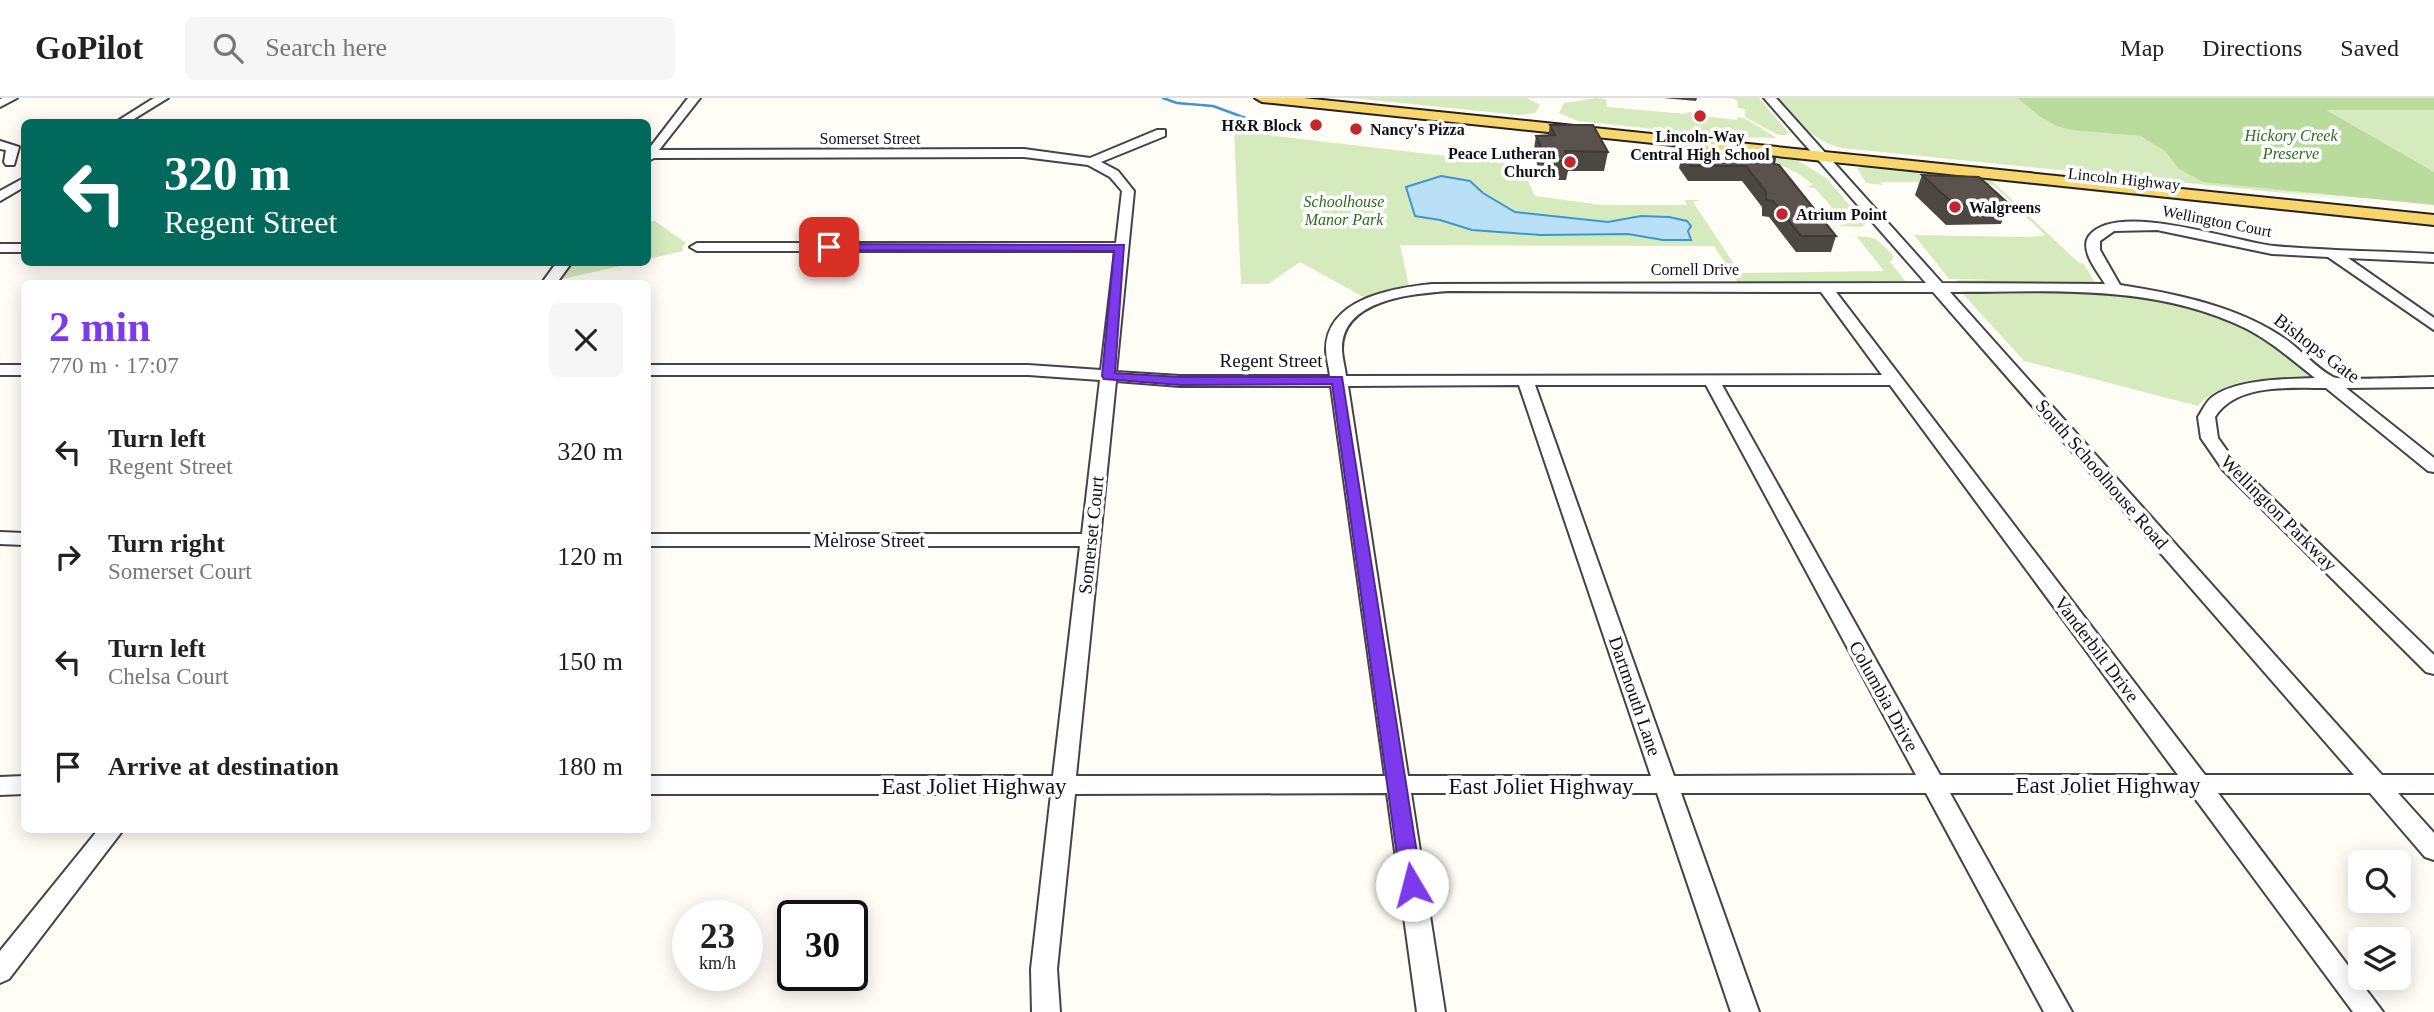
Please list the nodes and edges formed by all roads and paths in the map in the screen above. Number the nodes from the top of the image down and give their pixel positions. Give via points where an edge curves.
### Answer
1 (11, 98) edge
2 (162, 98) edge
3 (694, 98) edge
4 (1262, 98) edge
5 (1330, 98) edge
6 (1770, 98) edge
7 (0, 104) edge
8 (127, 119) edge
9 (1161, 133) dead end
10 (0, 145) edge
11 (651, 151) edge
12 (1818, 151) junction
13 (651, 155) edge
14 (1091, 162) junction
15 (5, 163) edge
16 (21, 184) edge
17 (1, 196) edge
18 (2434, 211) edge
19 (2434, 220) edge
20 (697, 247) dead end
21 (1120, 247) junction
22 (0, 248) edge
23 (21, 248) edge
24 (2332, 252) junction
25 (2434, 258) edge
26 (562, 266) edge
27 (551, 280) edge
28 (1825, 286) junction
29 (1937, 286) junction
30 (2115, 288) junction
31 (2434, 325) edge
32 (0, 370) edge
33 (21, 370) edge
34 (651, 370) edge
35 (1108, 376) junction
36 (1338, 380) junction
37 (1525, 380) junction
38 (1711, 380) junction
39 (1896, 380) junction
40 (2434, 382) edge
41 (2330, 383) junction
42 (2434, 467) edge
43 (0, 538) edge
44 (21, 538) edge
45 (651, 540) edge
46 (1090, 540) junction
47 (2434, 667) edge
48 (2434, 784) edge
49 (21, 785) edge
50 (651, 785) edge
51 (1932, 785) junction
52 (2377, 785) junction
53 (0, 786) edge
54 (1065, 786) junction
55 (1397, 786) junction
56 (1666, 786) junction
57 (2200, 786) junction
58 (109, 833) edge
59 (2434, 850) edge
60 (0, 971) edge
61 (1046, 1012) edge
62 (1431, 1012) edge
63 (1745, 1012) edge
64 (2058, 1012) edge
65 (2369, 1012) edge

1 - 7 street
2 - 8 street
3 - 11 street
4 - 12 main road
5 - 12 main road
6 - 12 street, South Schoolhouse Road
9 - 14 street
10 - 15 street via 13,147
12 - 18 main road, Lincoln Highway
12 - 19 main road, Lincoln Highway
12 - 29 street, South Schoolhouse Road
13 - 14 street, Somerset Street via 1024,153
14 - 21 street, Somerset Court via 1114,174 1128,191
16 - 17 street
20 - 21 street
21 - 35 street, Somerset Court
22 - 23 street
24 - 25 street, Wellington Court
24 - 30 street, Wellington Court via 2272,250 2157,226 2112,227 2093,240 2093,250
24 - 31 street
26 - 27 street
28 - 29 street, Cornell Drive
28 - 36 street, Cornell Drive via 1460,286 1410,290 1368,304 1341,325 1334,340
28 - 39 street, Vanderbilt Drive
29 - 30 street, Cornell Drive
29 - 52 street, South Schoolhouse Road
30 - 41 street, Bishops Gate via 2187,303 2251,325
32 - 33 street
34 - 35 street, Regent Street via 1028,370
35 - 36 street, Regent Street via 1180,381
35 - 46 street, Somerset Court
36 - 37 street, Regent Street
36 - 55 street, Cornell Drive
37 - 38 street, Regent Street
37 - 56 street, Dartmouth Lane
38 - 39 street, Regent Street
38 - 51 street, Columbia Drive
39 - 57 street, Vanderbilt Drive
40 - 41 street, Wellington Parkway
41 - 42 street, Bishops Gate
41 - 47 street, Wellington Parkway via 2269,384 2235,391 2214,403 2207,433 2229,466
43 - 44 street
45 - 46 street, Melrose Street
46 - 54 street, Somerset Court
48 - 52 street, East Joliet Highway
49 - 53 street
50 - 54 street, East Joliet Highway
51 - 56 street, East Joliet Highway
51 - 57 street, East Joliet Highway
51 - 64 street, Columbia Drive
52 - 57 street, East Joliet Highway
52 - 59 street, South Schoolhouse Road
54 - 55 street, East Joliet Highway
54 - 61 street, Somerset Court via 1044,969
55 - 56 street, East Joliet Highway
55 - 62 street, Cornell Drive
56 - 63 street, Dartmouth Lane
57 - 65 street, Vanderbilt Drive
58 - 60 street

